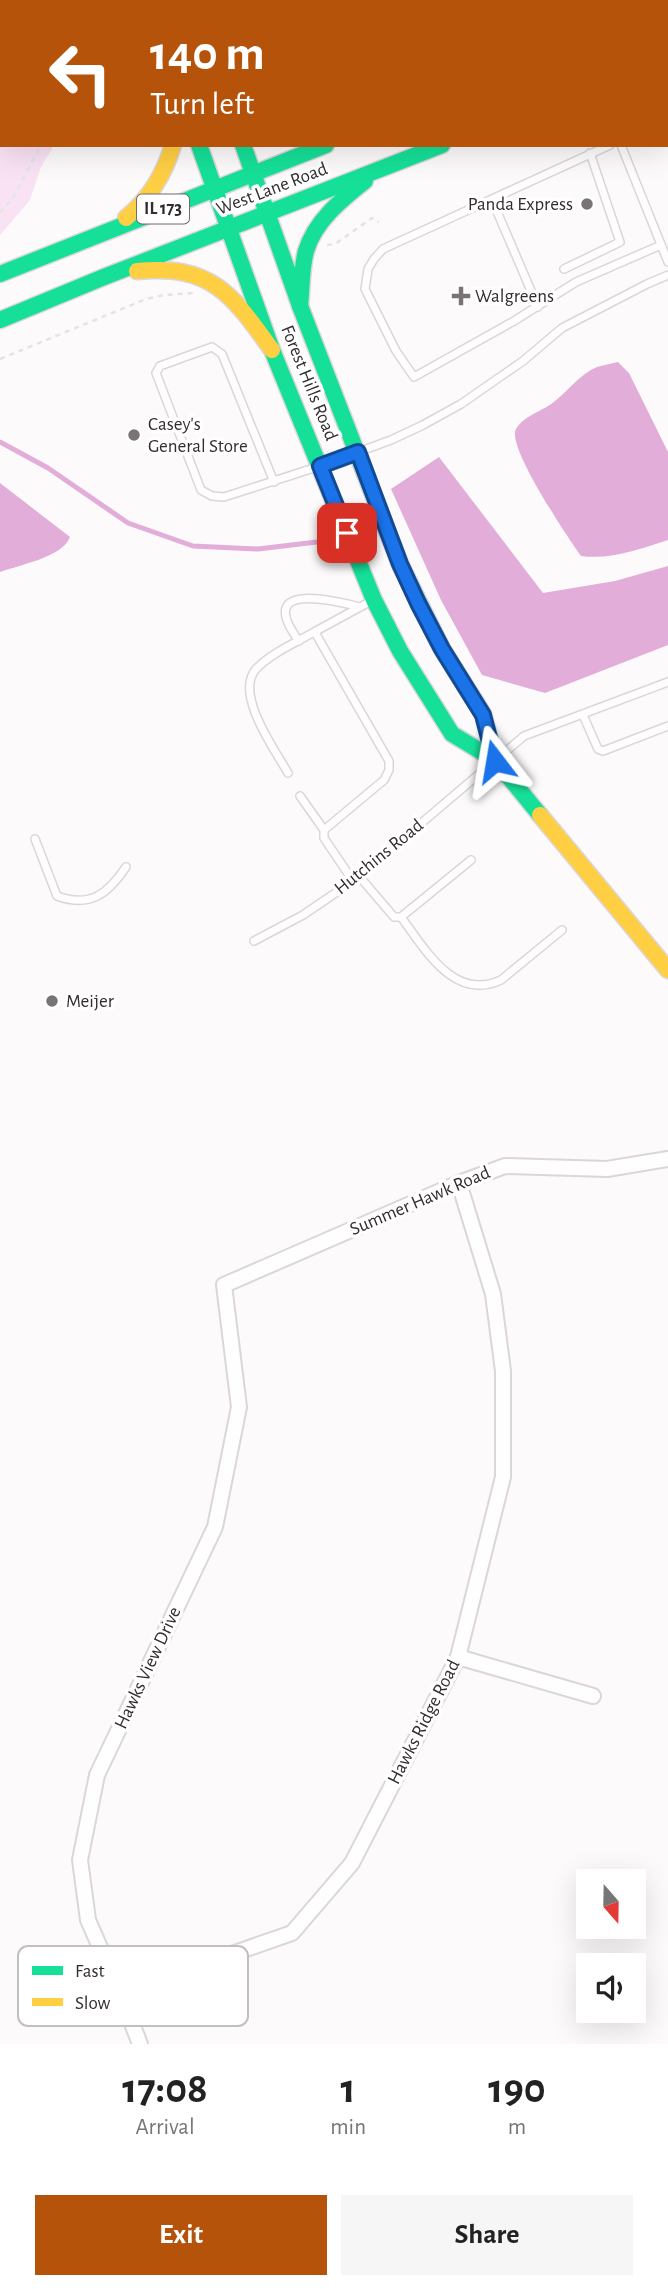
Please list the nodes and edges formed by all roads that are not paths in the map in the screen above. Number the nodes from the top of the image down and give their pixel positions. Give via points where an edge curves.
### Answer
1 (172, 147) edge
2 (200, 147) edge
3 (244, 147) edge
4 (321, 147) edge
5 (437, 147) edge
6 (605, 147) edge
7 (622, 147) edge
8 (590, 153) junction
9 (376, 171) junction
10 (253, 174) junction
11 (215, 189) junction
12 (492, 200) junction
13 (267, 213) junction
14 (229, 228) junction
15 (90, 238) junction
16 (661, 245) junction
17 (668, 262) edge
18 (564, 269) dead end
19 (0, 274) edge
20 (668, 275) edge
21 (104, 277) junction
22 (300, 306) junction
23 (537, 307) junction
24 (0, 320) edge
25 (272, 350) junction
26 (358, 452) junction
27 (320, 466) junction
28 (274, 482) junction
29 (367, 604) junction
30 (316, 631) junction
31 (299, 641) junction
32 (668, 682) edge
33 (583, 715) junction
34 (668, 726) edge
35 (495, 761) junction
36 (288, 773) dead end
37 (300, 796) dead end
38 (324, 830) junction
39 (35, 839) dead end
40 (471, 860) dead end
41 (126, 867) dead end
42 (356, 878) junction
43 (401, 917) junction
44 (562, 930) dead end
45 (254, 941) dead end
46 (668, 970) edge
47 (668, 1159) edge
48 (459, 1183) junction
49 (224, 1285) joint
50 (458, 1657) junction
51 (593, 1696) dead end
52 (99, 1946) edge
53 (248, 1948) edge
54 (133, 2026) edge
55 (140, 2044) edge

1 - 15 street via 157,186 141,206
2 - 11 street, Forest Hills Road
3 - 10 street, Forest Hills Road
4 - 10 street, West Lane Road / IL 173
5 - 9 street, West Lane Road / IL 173
6 - 8 lane
7 - 16 lane
8 - 12 lane
8 - 18 lane via 620,242
9 - 13 street, West Lane Road / IL 173
9 - 22 street via 337,205 312,237 306,250
10 - 11 street, West Lane Road / IL 173
10 - 13 street, Forest Hills Road
11 - 14 street, Forest Hills Road
11 - 15 street, West Lane Road / IL 173
12 - 23 lane
12 - 23 lane via 383,249 373,259 365,289 414,377
13 - 14 street, West Lane Road / IL 173
13 - 22 street, Forest Hills Road
14 - 21 street, West Lane Road / IL 173
14 - 25 street, Forest Hills Road
15 - 19 street, West Lane Road / IL 173
16 - 17 lane
16 - 23 lane via 576,282
20 - 26 lane via 562,328 461,404
21 - 24 street, West Lane Road / IL 173
21 - 25 street via 146,269 193,271 219,286
22 - 26 street, Forest Hills Road
25 - 27 street, Forest Hills Road
26 - 27 lane
26 - 35 street, Forest Hills Road via 418,603 483,715
27 - 28 lane
27 - 29 street, Forest Hills Road
28 - 28 lane via 224,497 201,489 156,373 160,366 212,347 222,354
29 - 30 lane
29 - 31 lane via 295,599 287,607 286,618
29 - 35 street, Forest Hills Road via 453,734
30 - 31 lane
30 - 38 lane via 389,761 384,780
31 - 36 lane via 256,670 248,692
32 - 33 lane, Hutchins Road
33 - 34 lane via 603,751
33 - 35 lane, Hutchins Road via 524,736
35 - 42 lane, Hutchins Road
35 - 46 street, Forest Hills Road
37 - 38 lane
38 - 42 lane via 324,838
39 - 41 lane via 57,897 69,901 109,890
40 - 43 lane
42 - 43 lane via 394,917
42 - 45 lane, Hutchins Road via 303,915
43 - 44 lane via 435,962 458,982 474,986 501,980
47 - 48 street, Summer Hawk Road via 607,1169 505,1166
48 - 49 street, Summer Hawk Road
48 - 50 street, Hawks Ridge Road via 493,1294 503,1371 503,1477
49 - 52 street, Hawks View Drive via 239,1407 215,1527 97,1775 80,1860 88,1920
50 - 51 street
50 - 53 street, Hawks Ridge Road via 352,1863 292,1933
54 - 55 street, Hawks View Drive

